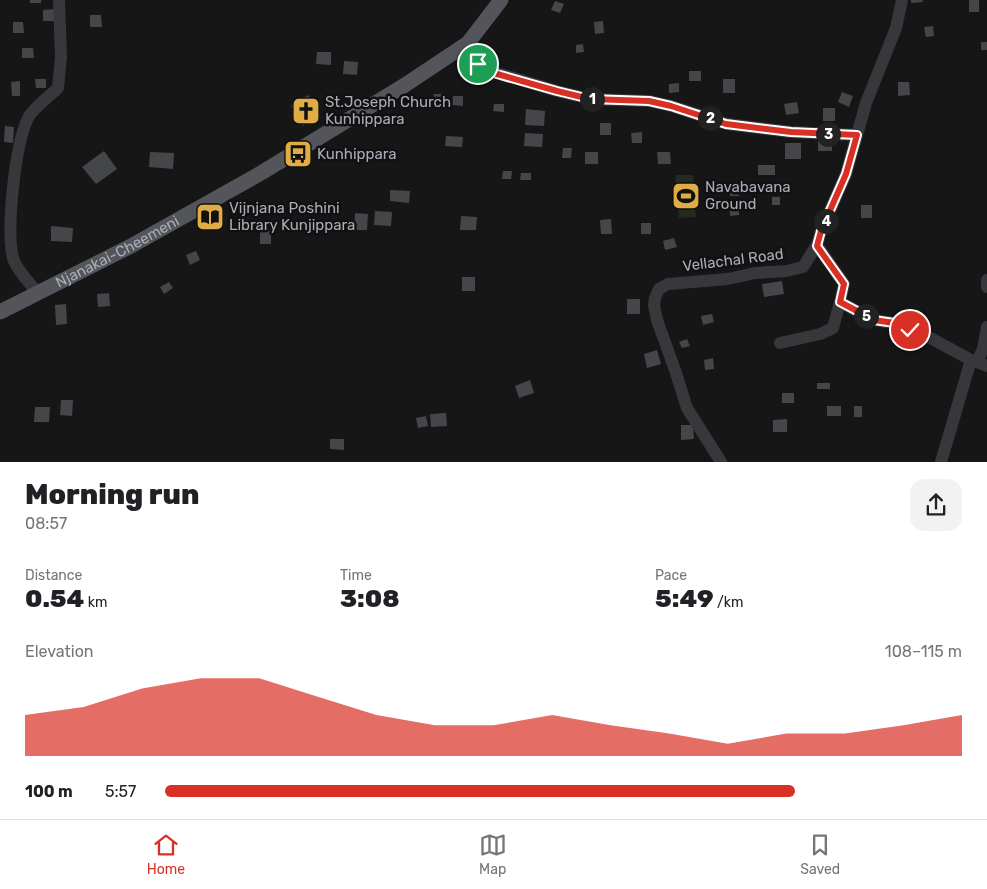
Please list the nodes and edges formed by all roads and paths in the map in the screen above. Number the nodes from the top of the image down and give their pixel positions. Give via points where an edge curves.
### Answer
1 (59, 0) edge
2 (501, 0) edge
3 (902, 0) edge
4 (459, 50) junction
5 (857, 135) junction
6 (817, 246) junction
7 (987, 280) edge
8 (987, 287) edge
9 (37, 293) junction
10 (840, 302) junction
11 (0, 312) edge
12 (987, 327) edge
13 (780, 343) dead end
14 (978, 363) edge
15 (721, 462) edge
16 (941, 462) edge

1 - 9 street via 61,57 58,88 28,116 20,143 10,223 13,260
2 - 4 main road, Njanakai-Cheemeni via 478,32
3 - 5 street, Vellachal Road via 896,28 866,103
4 - 5 street via 497,74 590,99 649,101 726,124 791,132
4 - 9 main road, Njanakai-Cheemeni via 261,173 131,246
5 - 6 street, Vellachal Road via 846,174
6 - 10 street via 844,284
6 - 15 street, Vellachal Road via 803,267 728,279 668,284 655,298 657,320 686,408
7 - 8 street
9 - 11 main road, Njanakai-Cheemeni
10 - 13 street via 833,328
10 - 14 street via 874,320 901,324 925,334
12 - 14 street
14 - 16 street

